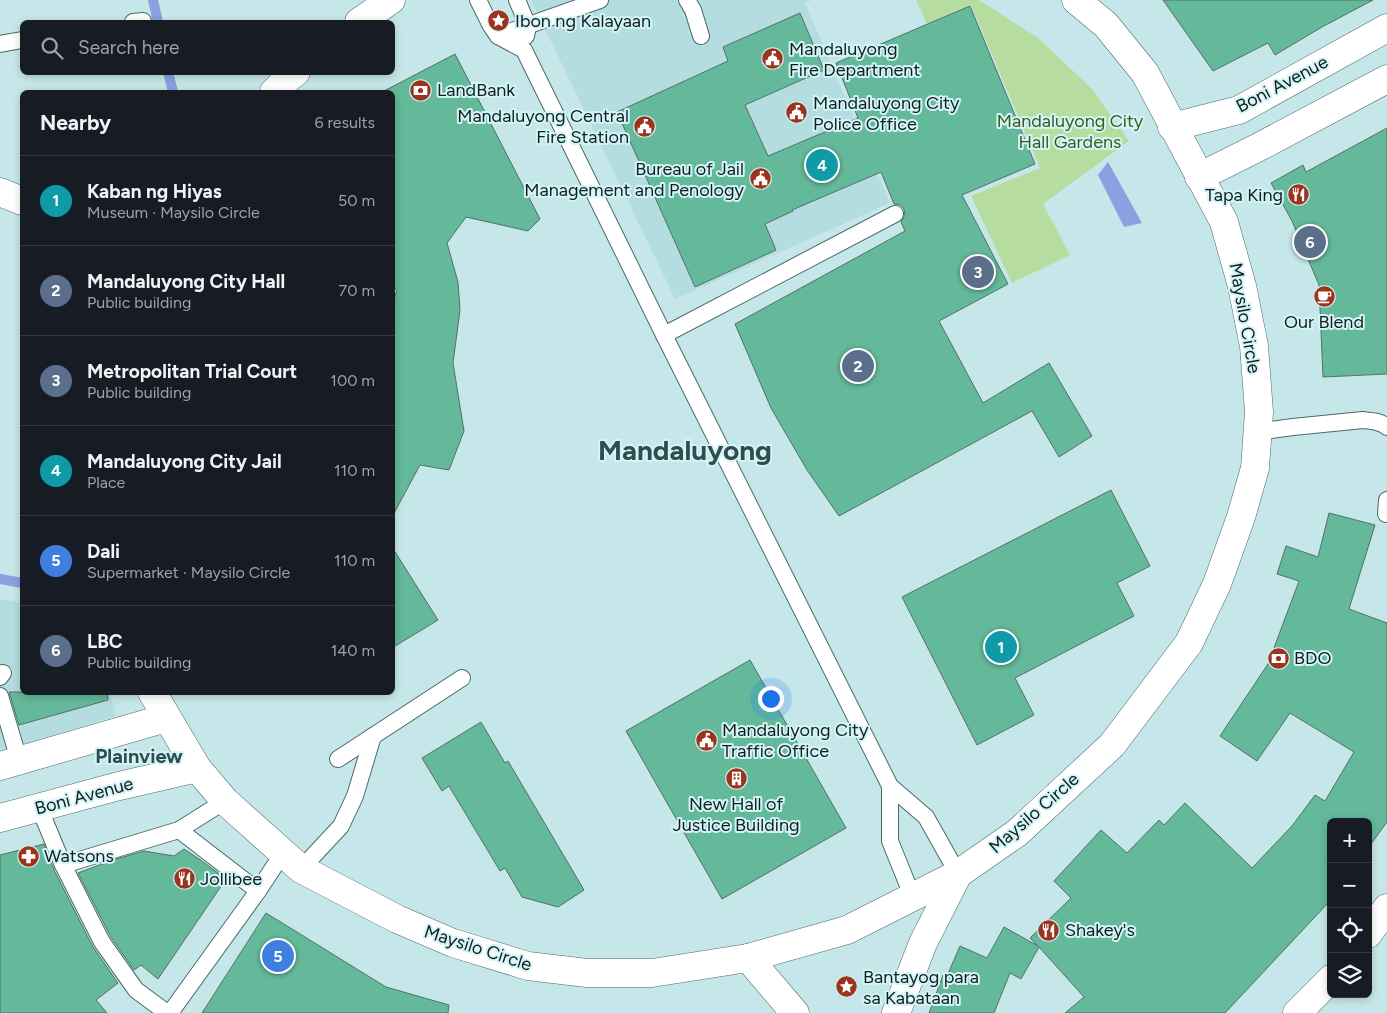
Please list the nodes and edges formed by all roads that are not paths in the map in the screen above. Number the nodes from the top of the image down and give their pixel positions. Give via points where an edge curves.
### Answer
1 (391, 0) edge
2 (478, 0) edge
3 (517, 0) edge
4 (600, 0) edge
5 (687, 0) edge
6 (1076, 0) edge
7 (362, 20) edge
8 (528, 26) junction
9 (1387, 28) edge
10 (498, 36) junction
11 (702, 36) dead end
12 (20, 40) edge
13 (0, 44) edge
14 (524, 50) junction
15 (293, 75) edge
16 (1387, 79) edge
17 (276, 90) edge
18 (1172, 127) junction
19 (1199, 177) junction
20 (0, 192) edge
21 (20, 200) edge
22 (895, 214) dead end
23 (664, 335) junction
24 (1387, 427) edge
25 (1258, 432) junction
26 (462, 678) dead end
27 (154, 695) edge
28 (0, 696) edge
29 (166, 718) junction
30 (373, 736) junction
31 (338, 759) dead end
32 (10, 763) edge
33 (197, 768) junction
34 (890, 786) junction
35 (225, 801) junction
36 (39, 807) junction
37 (0, 818) edge
38 (179, 830) junction
39 (292, 861) junction
40 (63, 864) junction
41 (958, 874) junction
42 (258, 891) junction
43 (913, 898) junction
44 (1387, 908) edge
45 (1372, 929) edge
46 (748, 958) junction
47 (1327, 983) edge
48 (168, 1013) edge
49 (794, 1013) edge
50 (896, 1013) edge
51 (1296, 1013) edge

1 - 7 main road
2 - 10 lane
3 - 8 lane
4 - 8 lane
5 - 11 lane via 694,10
6 - 18 main road, Maysilo Circle via 1106,26 1145,73
8 - 10 lane
8 - 14 lane
9 - 18 main road, Boni Avenue via 1238,110
10 - 14 lane
12 - 13 lane
14 - 23 lane
15 - 17 main road
16 - 19 main road
18 - 19 main road, Maysilo Circle
19 - 25 main road, Maysilo Circle via 1224,222 1242,286 1254,346
20 - 21 main road
22 - 23 lane
23 - 34 lane
24 - 25 lane via 1363,420
25 - 41 main road, Maysilo Circle via 1255,468 1241,517 1217,584 1189,642 1112,744 1017,834
26 - 30 lane
27 - 29 main road, Maysilo Circle
28 - 32 lane
29 - 32 main road
29 - 33 main road, Maysilo Circle
30 - 31 lane
30 - 39 lane via 355,796 341,826
33 - 35 main road, Maysilo Circle
33 - 36 main road, Boni Avenue
34 - 41 lane via 926,816
34 - 43 lane via 890,841
35 - 38 lane
35 - 39 main road, Maysilo Circle
36 - 37 main road, Boni Avenue
36 - 40 lane
38 - 40 lane
38 - 42 lane
39 - 42 lane
39 - 46 main road, Maysilo Circle via 397,919 453,944 528,966 587,973 652,973
40 - 48 lane via 102,942 136,990
41 - 43 main road, Maysilo Circle
41 - 50 main road via 923,942
42 - 48 lane
43 - 46 main road, Maysilo Circle via 847,930
44 - 45 main road
46 - 49 main road
47 - 51 main road

